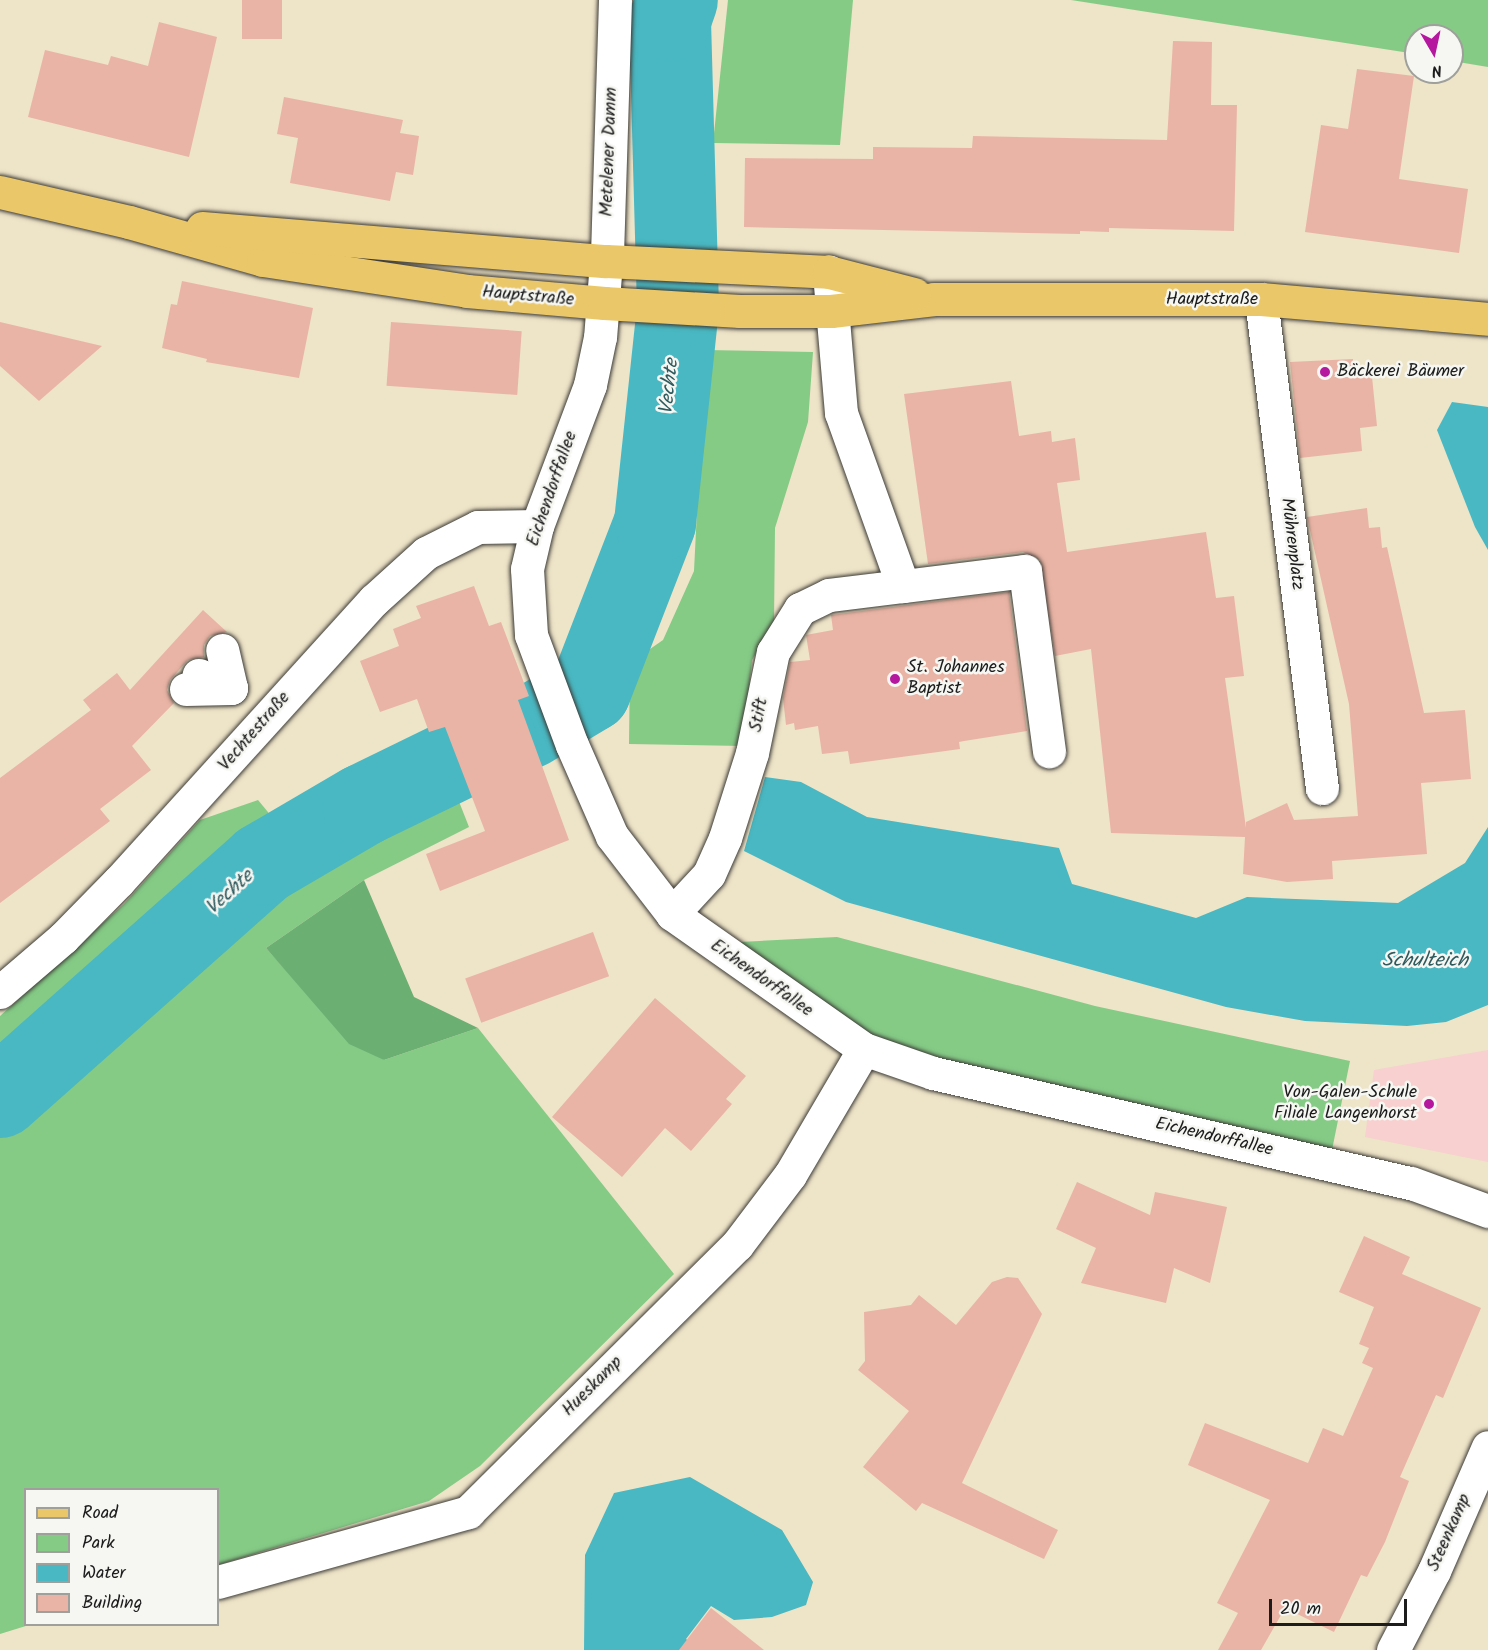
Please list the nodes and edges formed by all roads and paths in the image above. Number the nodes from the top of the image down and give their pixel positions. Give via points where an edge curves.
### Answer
1 (615, 0) edge
2 (0, 192) edge
3 (129, 222) junction
4 (606, 261) junction
5 (829, 272) junction
6 (934, 299) junction
7 (1261, 299) junction
8 (604, 303) junction
9 (831, 311) junction
10 (1488, 319) edge
11 (537, 526) junction
12 (903, 586) junction
13 (231, 688) junction
14 (264, 720) junction
15 (1049, 751) dead end
16 (1322, 788) dead end
17 (672, 914) junction
18 (0, 992) edge
19 (864, 1049) junction
20 (1488, 1211) edge
21 (1488, 1447) edge
22 (219, 1582) edge
23 (1393, 1650) edge

1 - 4 street, Metelener Damm
2 - 3 main road, Hauptstraße
3 - 4 main road, Hauptstraße
3 - 8 main road, Hauptstraße via 263,260 467,291
4 - 5 main road, Hauptstraße
4 - 8 street, Metelener Damm
5 - 6 main road, Hauptstraße
5 - 9 street
6 - 7 main road, Hauptstraße
6 - 9 main road, Hauptstraße
7 - 10 main road, Hauptstraße
7 - 16 street, Mührenplatz
8 - 9 main road, Hauptstraße via 740,311
8 - 11 street, Eichendorffallee via 590,385
9 - 12 street via 841,413
11 - 14 street, Vechtestraße via 478,527 426,553 374,600
11 - 17 street, Eichendorffallee via 527,569 531,635 572,746 612,836
12 - 15 street, Stift via 1025,571
12 - 17 street, Stift via 830,595 800,609 772,652 752,753 725,838 709,874
13 - 13 street via 205,669
13 - 14 street
14 - 18 street, Vechtestraße via 119,881 63,938
17 - 19 street, Eichendorffallee
19 - 20 street, Eichendorffallee via 933,1073 1411,1183
19 - 22 street, Hueskamp via 790,1175 737,1245 468,1512
21 - 23 street, Steenkamp via 1434,1571

